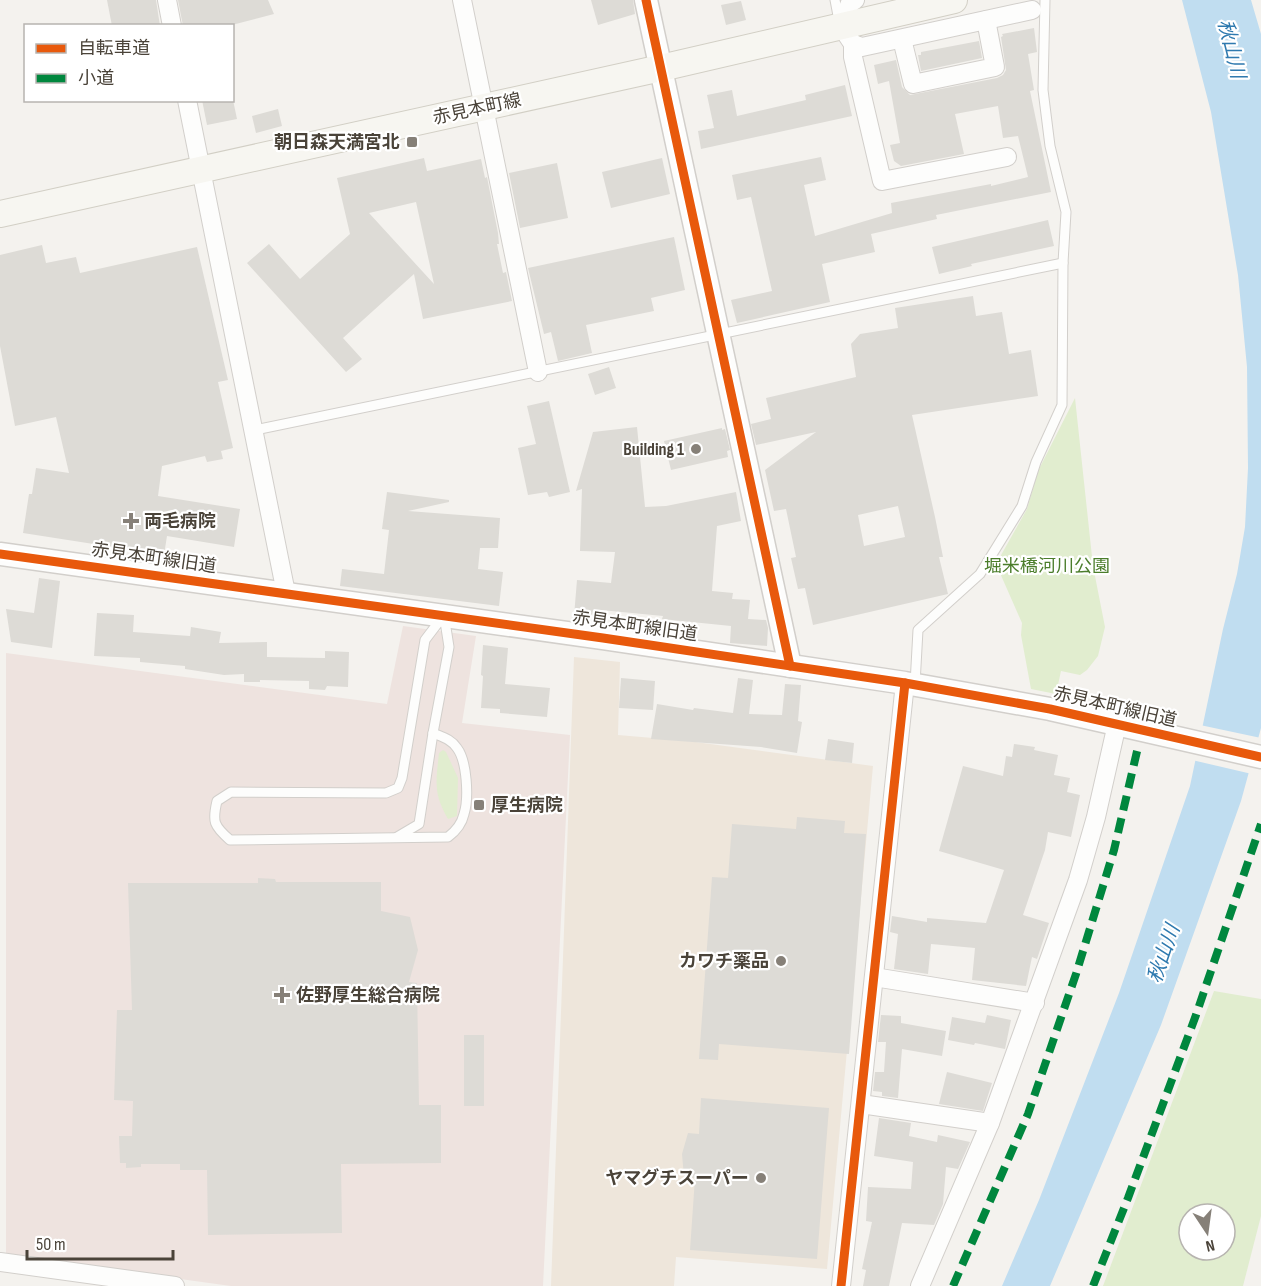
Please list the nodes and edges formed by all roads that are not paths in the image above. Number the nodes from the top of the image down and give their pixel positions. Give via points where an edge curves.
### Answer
1 (167, 0) edge
2 (462, 0) edge
3 (646, 0) edge
4 (835, 0) edge
5 (855, 0) edge
6 (954, 0) edge
7 (1038, 5) edge
8 (986, 20) junction
9 (172, 24) edge
10 (847, 35) junction
11 (902, 39) junction
12 (661, 68) junction
13 (187, 102) edge
14 (484, 107) junction
15 (1007, 157) dead end
16 (201, 169) junction
17 (0, 214) edge
18 (1063, 263) junction
19 (718, 335) junction
20 (538, 372) junction
21 (255, 430) junction
22 (0, 554) edge
23 (286, 593) junction
24 (444, 615) junction
25 (790, 666) junction
26 (910, 683) junction
27 (1117, 724) junction
28 (433, 733) junction
29 (1261, 757) edge
30 (397, 837) junction
31 (874, 977) junction
32 (1035, 1003) junction
33 (861, 1104) junction
34 (990, 1123) junction
35 (0, 1262) edge
36 (108, 1281) edge
37 (175, 1286) edge
38 (841, 1286) edge
39 (920, 1286) edge

1 - 9 street
2 - 14 street
3 - 12 street
4 - 10 lane
5 - 10 street via 850,3
6 - 10 main road, 赤見本町線
7 - 8 street
7 - 18 lane via 1050,146 1066,212
8 - 11 street
8 - 11 street via 995,67 913,84
10 - 11 street via 862,47
10 - 12 main road, 赤見本町線
10 - 15 street via 882,181
12 - 14 main road, 赤見本町線
12 - 19 street
13 - 16 street
14 - 16 main road, 赤見本町線
14 - 20 street
16 - 17 main road, 赤見本町線
16 - 21 street
18 - 19 lane
18 - 26 lane via 1062,405 1036,462 1022,506 980,574 918,630
19 - 20 lane
19 - 25 street
20 - 21 lane
21 - 23 street
22 - 23 street, 赤見本町線旧道
23 - 24 street, 赤見本町線旧道
24 - 25 street, 赤見本町線旧道
24 - 28 lane via 449,647
24 - 30 lane via 425,640 398,788 386,792 231,792 217,801 213,817 218,830 231,840
25 - 26 street, 赤見本町線旧道
26 - 27 street, 赤見本町線旧道
26 - 31 street
27 - 29 street, 赤見本町線旧道
27 - 32 street via 1078,880
28 - 30 lane via 420,824
28 - 30 lane via 458,749 466,776 465,811 448,837
31 - 32 street
31 - 33 street
32 - 34 street
33 - 34 street
33 - 38 street
34 - 39 street
35 - 36 street
36 - 37 street

